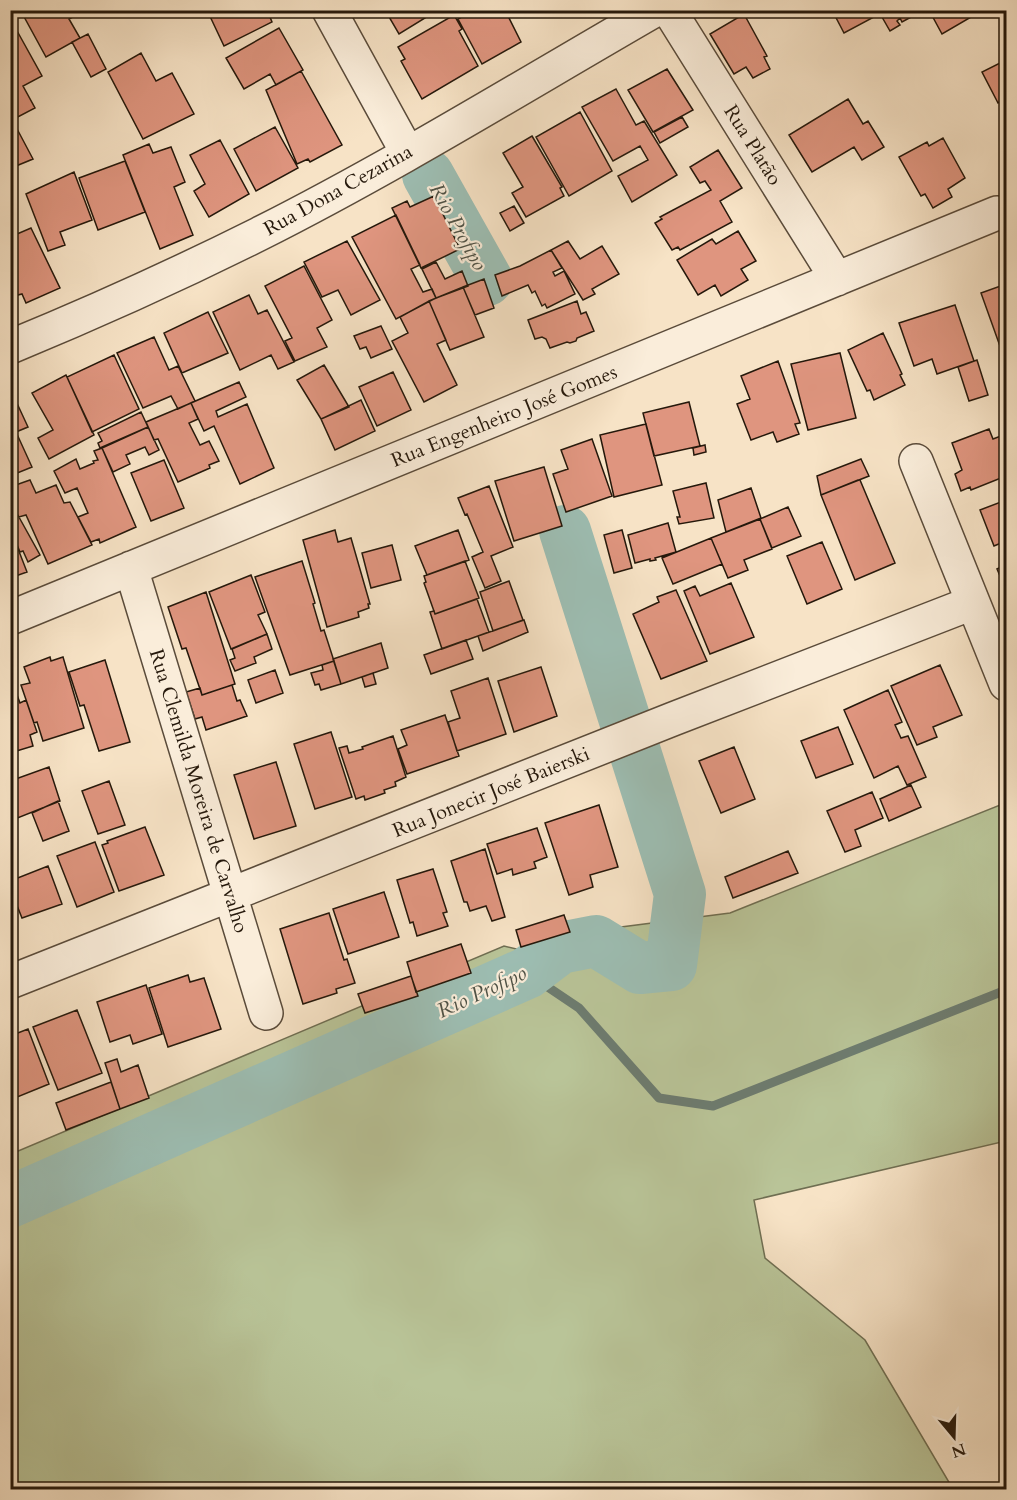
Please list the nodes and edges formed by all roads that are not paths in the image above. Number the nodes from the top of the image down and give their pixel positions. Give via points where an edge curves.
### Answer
1 (329, 10) edge
2 (655, 10) edge
3 (669, 10) edge
4 (407, 153) junction
5 (997, 213) dead end
6 (837, 279) junction
7 (10, 347) edge
8 (916, 461) dead end
9 (131, 568) junction
10 (972, 603) junction
11 (10, 618) edge
12 (1006, 684) edge
13 (230, 895) junction
14 (10, 982) edge
15 (266, 1013) dead end

1 - 4 street
2 - 4 street, Rua Dona Cezarina
3 - 6 street, Rua Platão
4 - 7 street, Rua Dona Cezarina via 261,233 109,306
5 - 6 street, Rua Engenheiro José Gomes
6 - 9 street, Rua Engenheiro José Gomes
8 - 10 street
9 - 11 street, Rua Engenheiro José Gomes
9 - 13 street, Rua Clemilda Moreira de Carvalho
10 - 12 street
10 - 13 street, Rua Jonecir José Baierski
13 - 14 street, Rua Jonecir José Baierski
13 - 15 street, Rua Clemilda Moreira de Carvalho

